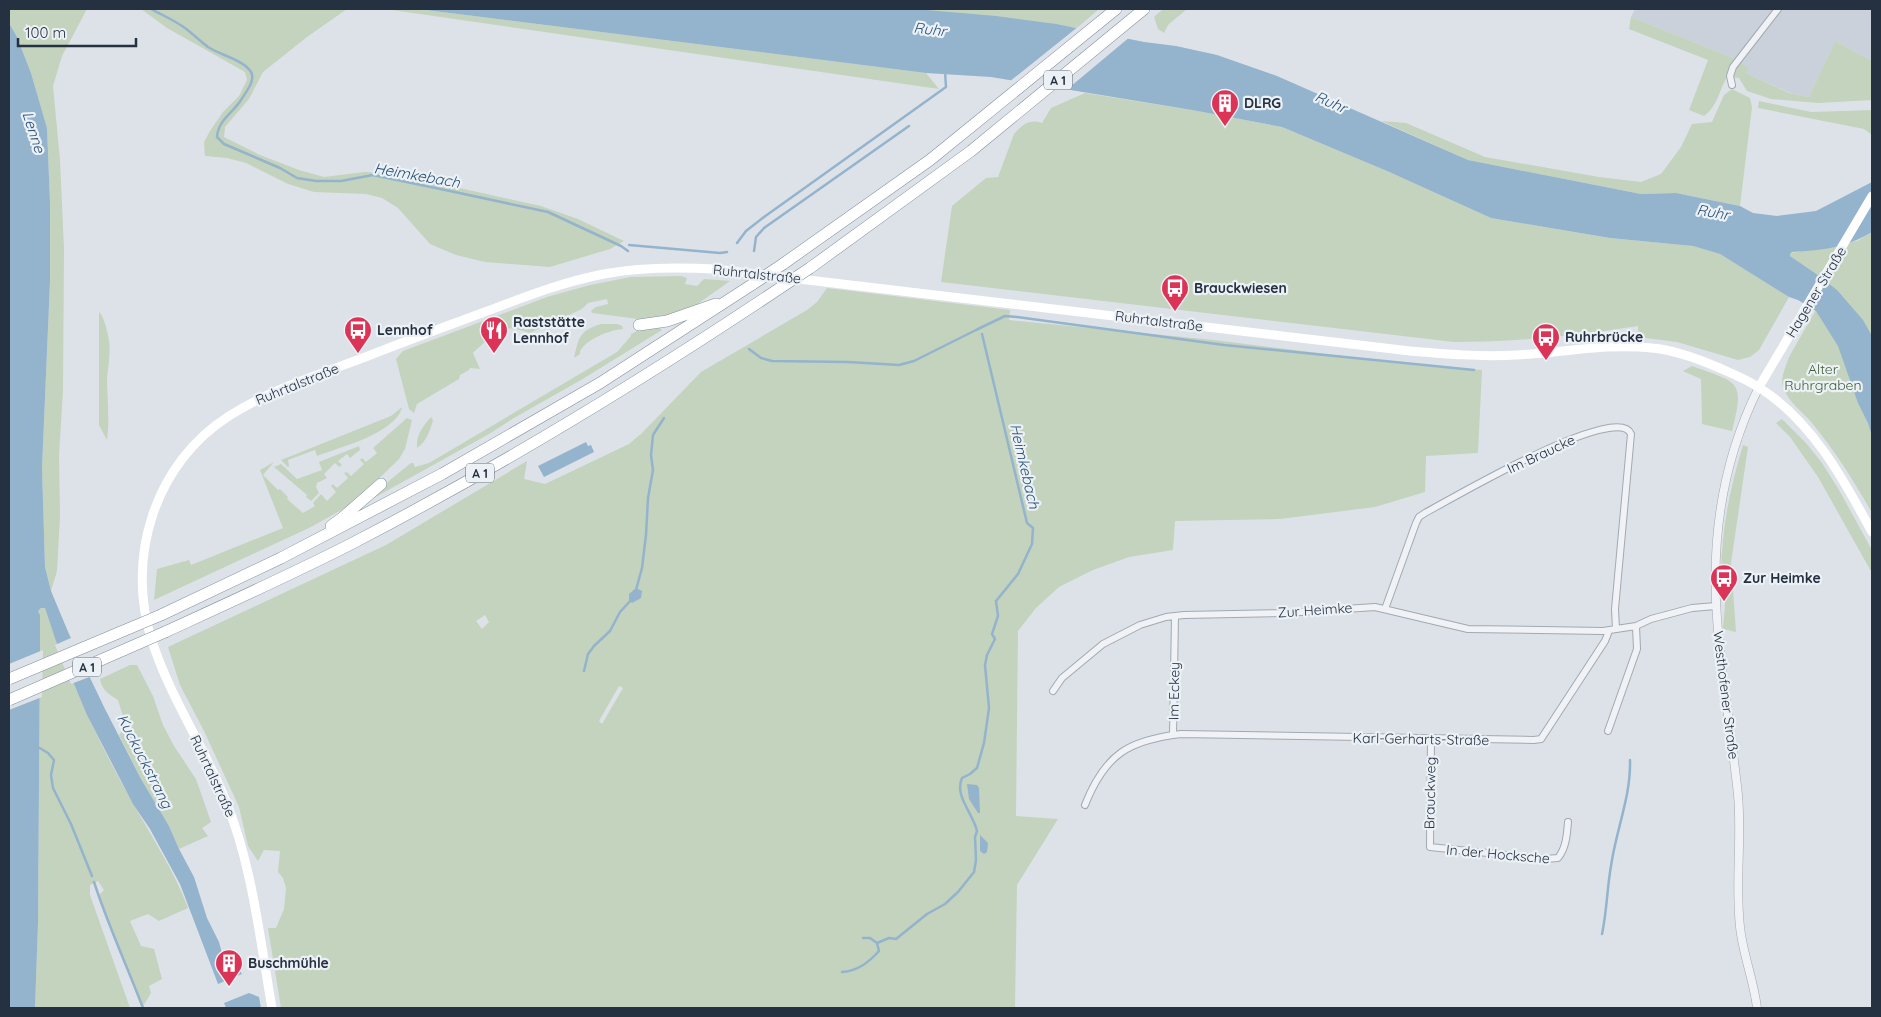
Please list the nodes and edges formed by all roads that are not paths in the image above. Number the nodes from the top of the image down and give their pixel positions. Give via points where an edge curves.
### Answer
1 (1116, 9) edge
2 (1144, 9) edge
3 (1778, 9) edge
4 (1732, 86) dead end
5 (1872, 196) edge
6 (732, 299) junction
7 (639, 325) dead end
8 (1759, 387) junction
9 (380, 484) dead end
10 (1872, 532) edge
11 (281, 558) junction
12 (1716, 606) junction
13 (1385, 609) junction
14 (1175, 616) junction
15 (1636, 626) junction
16 (1613, 630) junction
17 (9, 679) edge
18 (1053, 691) dead end
19 (9, 700) edge
20 (1608, 731) dead end
21 (1173, 735) junction
22 (1431, 738) junction
23 (1085, 805) dead end
24 (1568, 822) dead end
25 (1430, 847) joint
26 (272, 1008) edge
27 (1757, 1008) edge

1 - 6 highway, A 1, bridge via 902,180
2 - 19 highway, A 1, bridge via 971,151 810,268 621,392 457,487 341,549 165,632
3 - 4 street via 1733,67 1730,76
5 - 8 main road, Hagener Straße
6 - 7 highway via 667,321
6 - 11 highway, A 1 via 600,383 450,470
8 - 10 main road, Ruhrtalstraße via 1807,430 1849,488
8 - 12 street, Westhofener Straße via 1744,419 1719,512
8 - 26 main road, Ruhrtalstraße via 1679,352 1652,348 1621,347 1500,356 1419,352 745,271 675,268 616,272 553,287 279,391 221,422 198,441 174,471 149,526 144,545 142,580 147,625 158,657 234,823 250,888
9 - 11 highway via 342,518
11 - 17 highway, A 1, bridge via 161,615
12 - 15 street, Zur Heimke via 1692,608
12 - 27 street, Westhofener Straße via 1739,810 1740,928
13 - 14 street, Zur Heimke via 1365,607
13 - 16 street, Zur Heimke via 1468,629
13 - 16 street, Im Braucke via 1416,523 1425,512 1557,444 1589,432 1624,427 1631,434
14 - 18 street, Zur Heimke via 1140,626 1103,644 1062,678
14 - 21 street, Im Eckey
15 - 16 street, Zur Heimke
15 - 20 street via 1638,644 1635,656
16 - 22 street, Karl-Gerharts-Straße via 1541,739
21 - 22 street, Karl-Gerharts-Straße
21 - 23 street, Im Eckey via 1134,744 1112,760 1101,772
22 - 25 street, Brauckweg
24 - 25 street, In der Hocksche via 1566,840 1558,858

